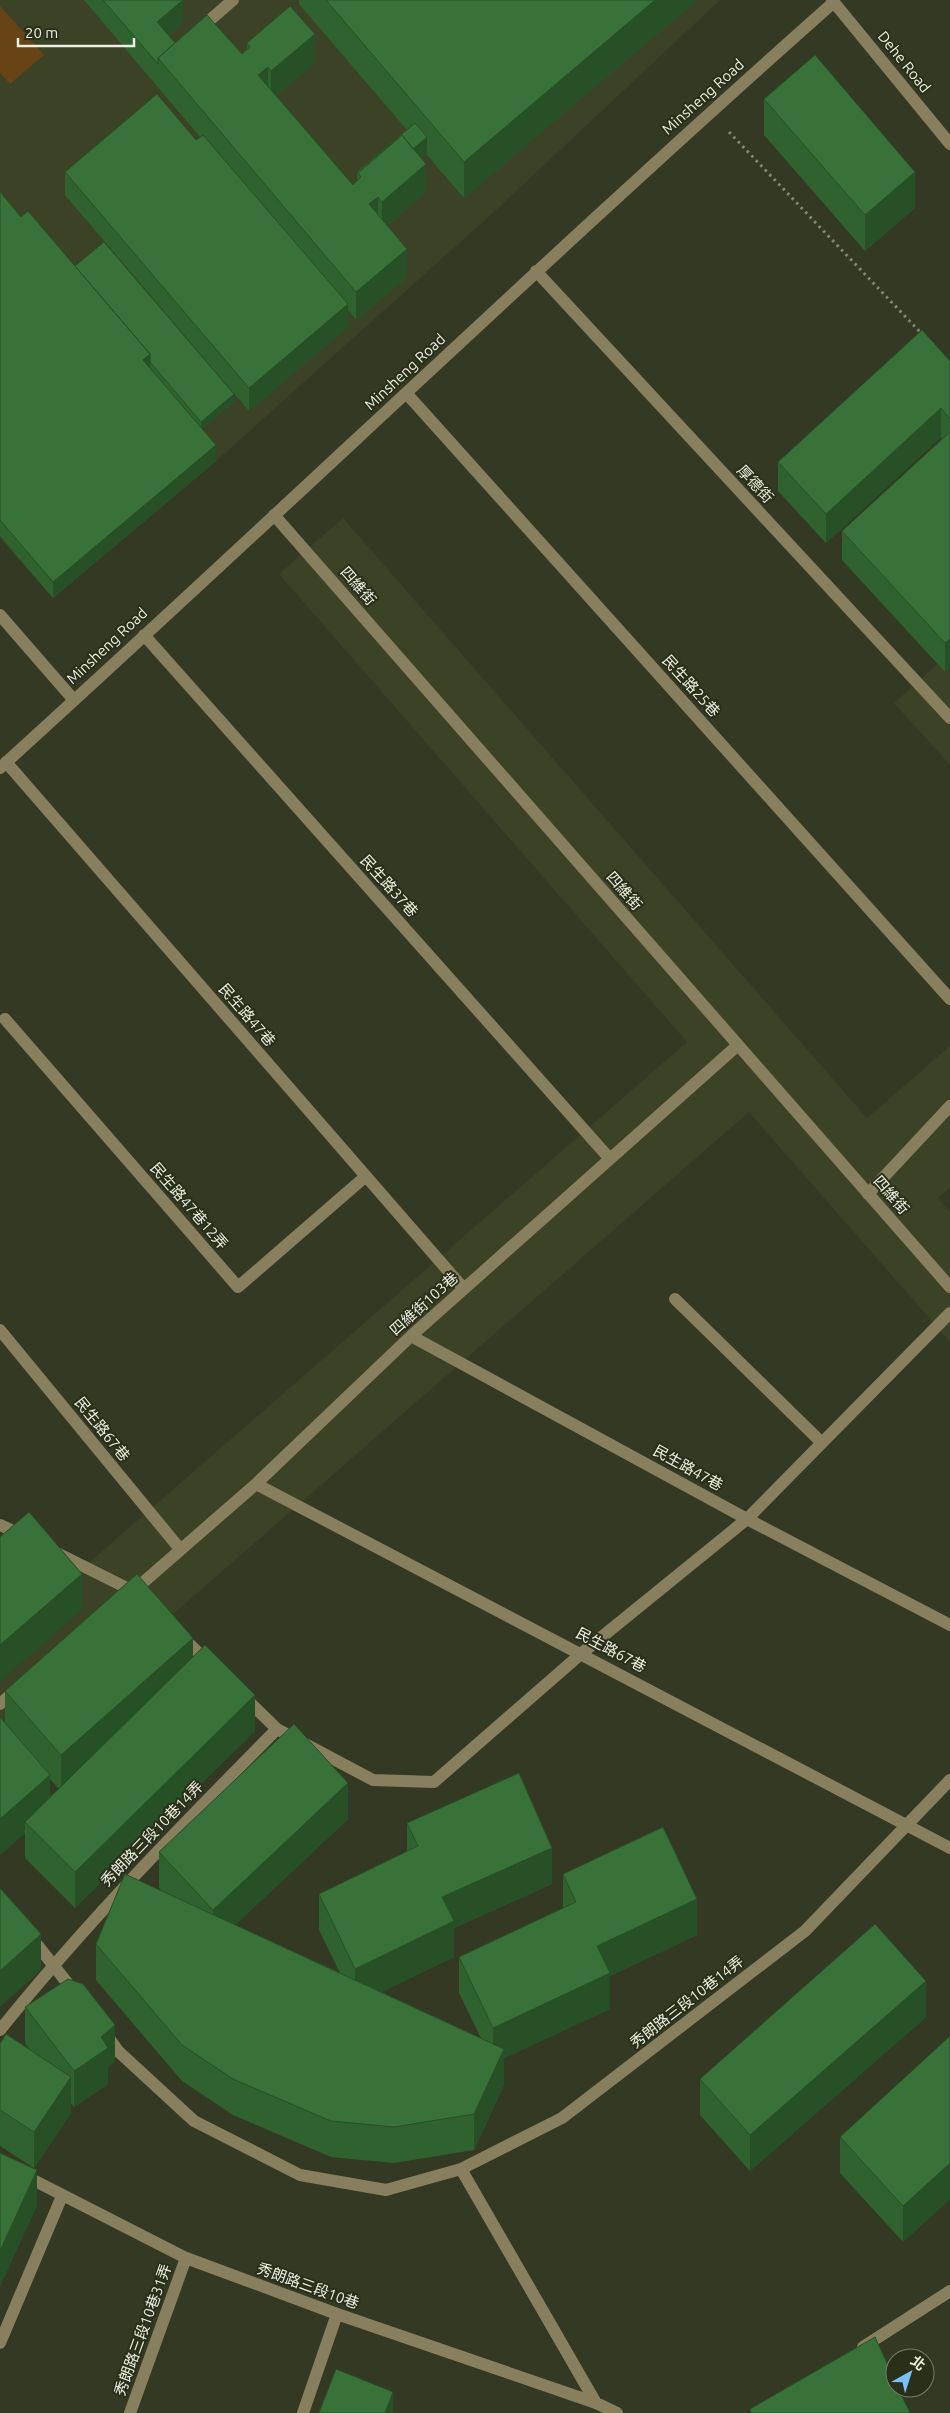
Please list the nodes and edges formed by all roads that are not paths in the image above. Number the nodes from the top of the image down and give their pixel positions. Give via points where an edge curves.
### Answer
1 (233, 0) edge
2 (833, 1) edge
3 (210, 20) edge
4 (949, 142) edge
5 (536, 271) junction
6 (407, 394) junction
7 (274, 515) junction
8 (0, 615) edge
9 (144, 634) junction
10 (73, 700) junction
11 (950, 718) edge
12 (3, 765) edge
13 (950, 999) edge
14 (4, 1019) dead end
15 (738, 1046) junction
16 (950, 1106) edge
17 (610, 1159) junction
18 (366, 1176) junction
19 (868, 1194) junction
20 (950, 1287) edge
21 (464, 1289) junction
22 (675, 1299) dead end
23 (950, 1314) edge
24 (0, 1330) edge
25 (411, 1336) junction
26 (822, 1443) junction
27 (256, 1484) junction
28 (747, 1519) junction
29 (0, 1525) edge
30 (180, 1549) junction
31 (135, 1591) junction
32 (120, 1603) edge
33 (149, 1604) edge
34 (170, 1625) edge
35 (950, 1625) edge
36 (582, 1654) junction
37 (220, 1674) edge
38 (22, 1685) edge
39 (234, 1687) edge
40 (0, 1704) edge
41 (277, 1729) junction
42 (950, 1780) edge
43 (905, 1824) junction
44 (950, 1848) edge
45 (24, 1928) edge
46 (54, 1964) junction
47 (83, 2003) edge
48 (101, 2027) edge
49 (0, 2030) edge
50 (0, 2163) edge
51 (460, 2169) junction
52 (62, 2196) junction
53 (186, 2258) junction
54 (950, 2291) edge
55 (337, 2314) junction
56 (0, 2343) edge
57 (852, 2354) edge
58 (596, 2403) junction
59 (130, 2413) edge
60 (303, 2413) edge
61 (617, 2413) edge

1 - 3 street
2 - 4 street, Dehe Road
2 - 5 street, Minsheng Road
5 - 6 street, Minsheng Road
5 - 11 street, 厚德街
6 - 7 street, Minsheng Road
6 - 13 street, 民生路25巷
7 - 9 street, Minsheng Road
7 - 15 street, 四維街
8 - 10 street
9 - 10 street, Minsheng Road
9 - 17 street, 民生路37巷
10 - 12 street, Minsheng Road
12 - 18 street, 民生路47巷
14 - 18 street, 民生路47巷12弄 via 238,1287
15 - 17 street, 四維街103巷
15 - 19 street, 四維街
16 - 19 street
17 - 21 street, 四維街103巷
18 - 21 street, 民生路47巷
19 - 20 street, 四維街
21 - 25 street, 四維街103巷
22 - 26 street
23 - 26 street
24 - 30 street, 民生路67巷
25 - 27 street, 四維街103巷
25 - 28 street, 民生路47巷
26 - 28 street
27 - 30 street, 四維街103巷
27 - 36 street, 民生路67巷
28 - 35 street, 民生路47巷
28 - 36 street
29 - 31 street
30 - 31 street, 四維街103巷
31 - 32 street
31 - 33 street
34 - 37 street
36 - 41 street via 434,1782 373,1780
36 - 43 street, 民生路67巷
38 - 40 street
39 - 41 street
41 - 46 street, 秀朗路三段10巷14弄 via 141,1868
42 - 43 street, 秀朗路三段10巷14弄
43 - 44 street, 民生路67巷
43 - 51 street, 秀朗路三段10巷14弄 via 805,1931 562,2118
45 - 46 street
46 - 47 street
46 - 49 street, 秀朗路三段10巷14弄
48 - 51 street, 秀朗路三段10巷14弄 via 118,2051 194,2121 300,2175 386,2190
50 - 52 street, 秀朗路三段10巷
51 - 58 street
52 - 53 street, 秀朗路三段10巷
52 - 56 street
53 - 55 street, 秀朗路三段10巷
53 - 59 street, 秀朗路三段10巷31弄
54 - 57 street
55 - 58 street, 秀朗路三段10巷
55 - 60 street
58 - 61 street, 秀朗路三段10巷

